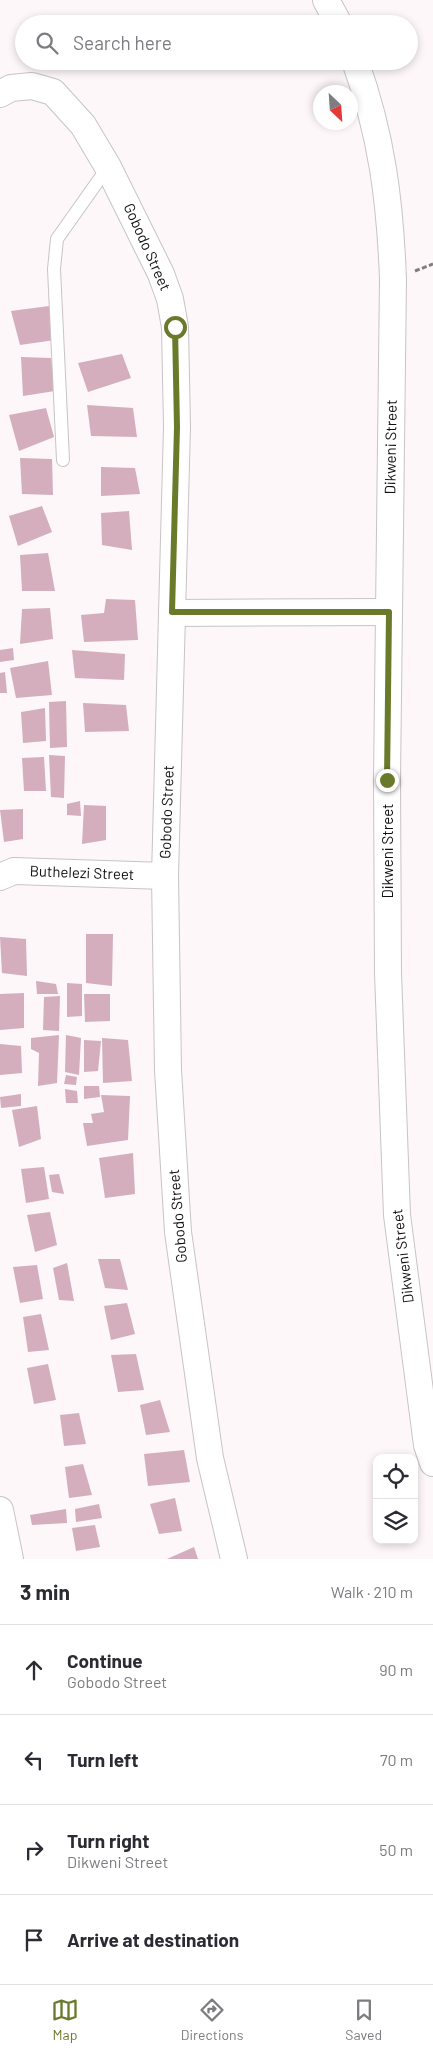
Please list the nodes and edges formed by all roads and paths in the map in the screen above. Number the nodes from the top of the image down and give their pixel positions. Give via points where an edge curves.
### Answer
1 (326, 0) edge
2 (334, 15) edge
3 (358, 70) edge
4 (0, 94) edge
5 (108, 166) junction
6 (63, 460) dead end
7 (172, 612) junction
8 (389, 612) junction
9 (165, 876) junction
10 (0, 877) edge
11 (431, 1451) edge
12 (0, 1510) edge
13 (10, 1559) edge
14 (234, 1559) edge

1 - 2 street
3 - 8 street, Dikweni Street via 371,104 384,164 390,217 393,280
4 - 5 street, Gobodo Street via 11,88 32,86 53,92 83,125
5 - 6 lane via 57,239 54,269
5 - 7 street, Gobodo Street via 161,274 175,327 177,427
7 - 8 street
7 - 9 street, Gobodo Street
8 - 11 street, Dikweni Street via 388,973 397,1215
9 - 10 street, Buthelezi Street via 14,871
9 - 14 street, Gobodo Street via 168,1070 178,1232 210,1458
12 - 13 street

